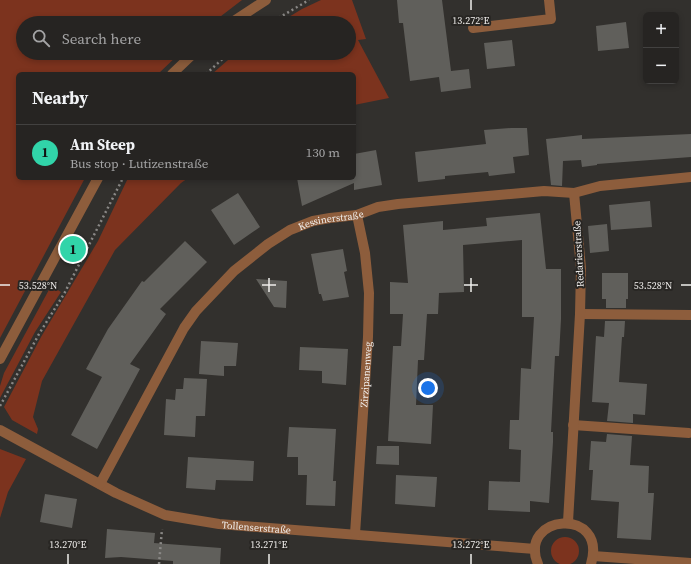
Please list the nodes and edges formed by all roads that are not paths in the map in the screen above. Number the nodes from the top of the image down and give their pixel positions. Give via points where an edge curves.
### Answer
1 (266, 0) edge
2 (549, 0) edge
3 (242, 16) edge
4 (473, 28) dead end
5 (187, 60) edge
6 (174, 72) edge
7 (691, 177) edge
8 (97, 180) edge
9 (574, 193) junction
10 (357, 216) junction
11 (580, 314) junction
12 (691, 315) edge
13 (0, 359) edge
14 (573, 425) junction
15 (0, 430) edge
16 (689, 433) dead end
17 (100, 484) junction
18 (568, 522) junction
19 (355, 534) junction
20 (535, 550) junction
21 (592, 560) edge
22 (691, 563) edge
23 (538, 564) edge

1 - 3 street
2 - 4 street via 551,19
5 - 6 street
7 - 9 street, Kessinerstraße via 600,186
8 - 13 street
9 - 10 street, Kessinerstraße via 544,191 398,204 378,207
9 - 11 street, Redarierstraße via 581,268
10 - 17 street, Kessinerstraße via 313,221 290,230 251,257 215,289 196,312 170,352
10 - 19 street, Zirzipanenweg via 365,253 369,293
11 - 12 street
11 - 14 street, Redarierstraße
14 - 16 street
14 - 18 street, Redarierstraße
15 - 17 street, Tollenserstraße
17 - 19 street, Tollenserstraße via 165,515 219,524
18 - 20 street via 546,529 537,540
18 - 21 street via 585,530 594,547
19 - 20 street, Tollenserstraße
20 - 23 street
21 - 22 street

